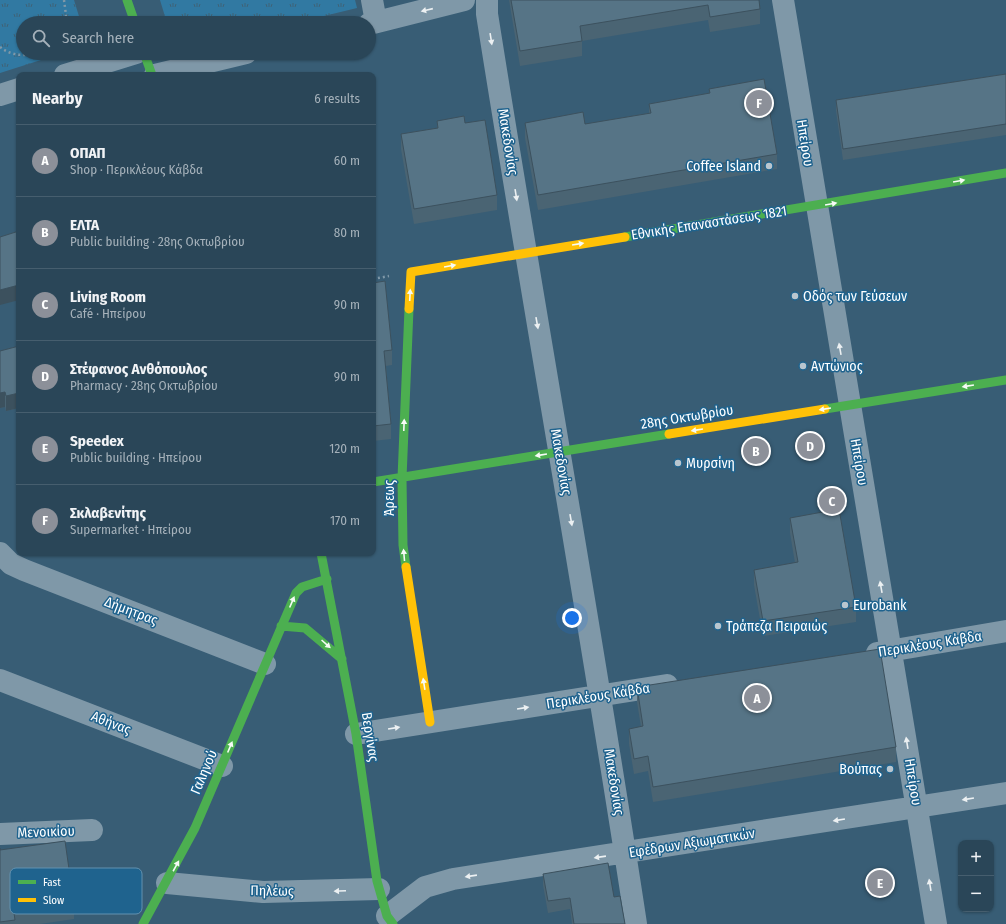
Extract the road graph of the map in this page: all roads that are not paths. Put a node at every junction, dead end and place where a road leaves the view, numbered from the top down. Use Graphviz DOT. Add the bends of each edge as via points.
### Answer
graph roads {
  1 [pos="127,0"];
  2 [pos="372,0"];
  3 [pos="464,0"];
  4 [pos="487,0"];
  5 [pos="783,0"];
  6 [pos="133,16"];
  7 [pos="373,16"];
  8 [pos="376,22"];
  9 [pos="113,60"];
  10 [pos="147,60"];
  11 [pos="216,60"];
  12 [pos="75,72"];
  13 [pos="152,72"];
  14 [pos="166,72"];
  15 [pos="16,90"];
  16 [pos="0,95"];
  17 [pos="1006,173"];
  18 [pos="816,206"];
  19 [pos="525,253"];
  20 [pos="411,272"];
  21 [pos="1006,380"];
  22 [pos="850,405"];
  23 [pos="559,452"];
  24 [pos="402,478"];
  25 [pos="376,482"];
  26 [pos="0,553"];
  27 [pos="322,556"];
  28 [pos="327,579"];
  29 [pos="281,626"];
  30 [pos="1006,631"];
  31 [pos="892,651"];
  32 [pos="860,656"];
  33 [pos="342,658"];
  34 [pos="265,664"];
  35 [pos="0,680"];
  36 [pos="687,682"];
  37 [pos="601,696"];
  38 [pos="430,722"];
  39 [pos="356,734"];
  40 [pos="222,766"];
  41 [pos="1006,793"];
  42 [pos="917,808"];
  43 [pos="92,830"];
  44 [pos="0,834"];
  45 [pos="625,853"];
  46 [pos="167,883"];
  47 [pos="379,889"];
  48 [pos="387,921"];
  49 [pos="143,924"];
  50 [pos="636,924"];
  51 [pos="936,924"];
  1 -- 6 [label="street"];
  2 -- 7 [label="street"];
  3 -- 8 [label="street, one-way"];
  4 -- 19 [label="street, Μακεδονίας, one-way" via="487,14"];
  5 -- 18 [label="street, Ηπείρου"];
  9 -- 12 [label="street"];
  10 -- 13 [label="street"];
  11 -- 14 [label="street"];
  15 -- 16 [label="street"];
  18 -- 17 [label="street, Εθνικής Επαναστάσεως 1821, one-way"];
  19 -- 18 [label="street, Εθνικής Επαναστάσεως 1821, one-way"];
  22 -- 18 [label="street, Ηπείρου, one-way"];
  20 -- 19 [label="street, Εθνικής Επαναστάσεως 1821, one-way"];
  19 -- 23 [label="street, Μακεδονίας, one-way"];
  24 -- 20 [label="street, Άρεως, one-way"];
  21 -- 22 [label="street, 28ης Οκτωβρίου, one-way"];
  22 -- 23 [label="street, 28ης Οκτωβρίου, one-way"];
  31 -- 22 [label="street, Ηπείρου, one-way"];
  23 -- 24 [label="street, 28ης Οκτωβρίου, one-way"];
  23 -- 37 [label="street, Μακεδονίας, one-way"];
  24 -- 25 [label="street, 28ης Οκτωβρίου"];
  38 -- 24 [label="street, Άρεως, one-way" via="405,562"];
  26 -- 34 [label="street, Δήμητρας" via="11,564 24,570"];
  27 -- 28 [label="street, Βεργίνας"];
  29 -- 28 [label="street, Γαληνού, one-way" via="296,592 302,587"];
  28 -- 33 [label="street, Βεργίνας"];
  29 -- 33 [label="street, one-way" via="305,628"];
  29 -- 34 [label="street, Γαληνού"];
  30 -- 31 [label="street, Περικλέους Κάβδα"];
  31 -- 32 [label="street, Περικλέους Κάβδα"];
  42 -- 31 [label="street, Ηπείρου, one-way"];
  33 -- 39 [label="street, Βεργίνας"];
  40 -- 34 [label="street, Γαληνού, one-way"];
  35 -- 40 [label="street, Αθήνας"];
  36 -- 37 [label="street, Περικλέους Κάβδα"];
  38 -- 37 [label="street, Περικλέους Κάβδα, one-way"];
  37 -- 45 [label="street, Μακεδονίας"];
  39 -- 38 [label="street, Περικλέους Κάβδα, one-way"];
  39 -- 47 [label="street, Βεργίνας"];
  46 -- 40 [label="street, Γαληνού, one-way"];
  41 -- 42 [label="street, Εφέδρων Αξιωματικών, one-way"];
  42 -- 45 [label="street, Εφέδρων Αξιωματικών, one-way"];
  51 -- 42 [label="street, Ηπείρου, one-way"];
  43 -- 44 [label="street, Μενοικίου"];
  45 -- 48 [label="street, Εφέδρων Αξιωματικών, one-way" via="439,882 425,887"];
  45 -- 50 [label="street, Μακεδονίας"];
  47 -- 46 [label="street, Πηλέως, one-way" via="263,892"];
  46 -- 49 [label="street, Γαληνού"];
  47 -- 48 [label="street, Βεργίνας"];
}
